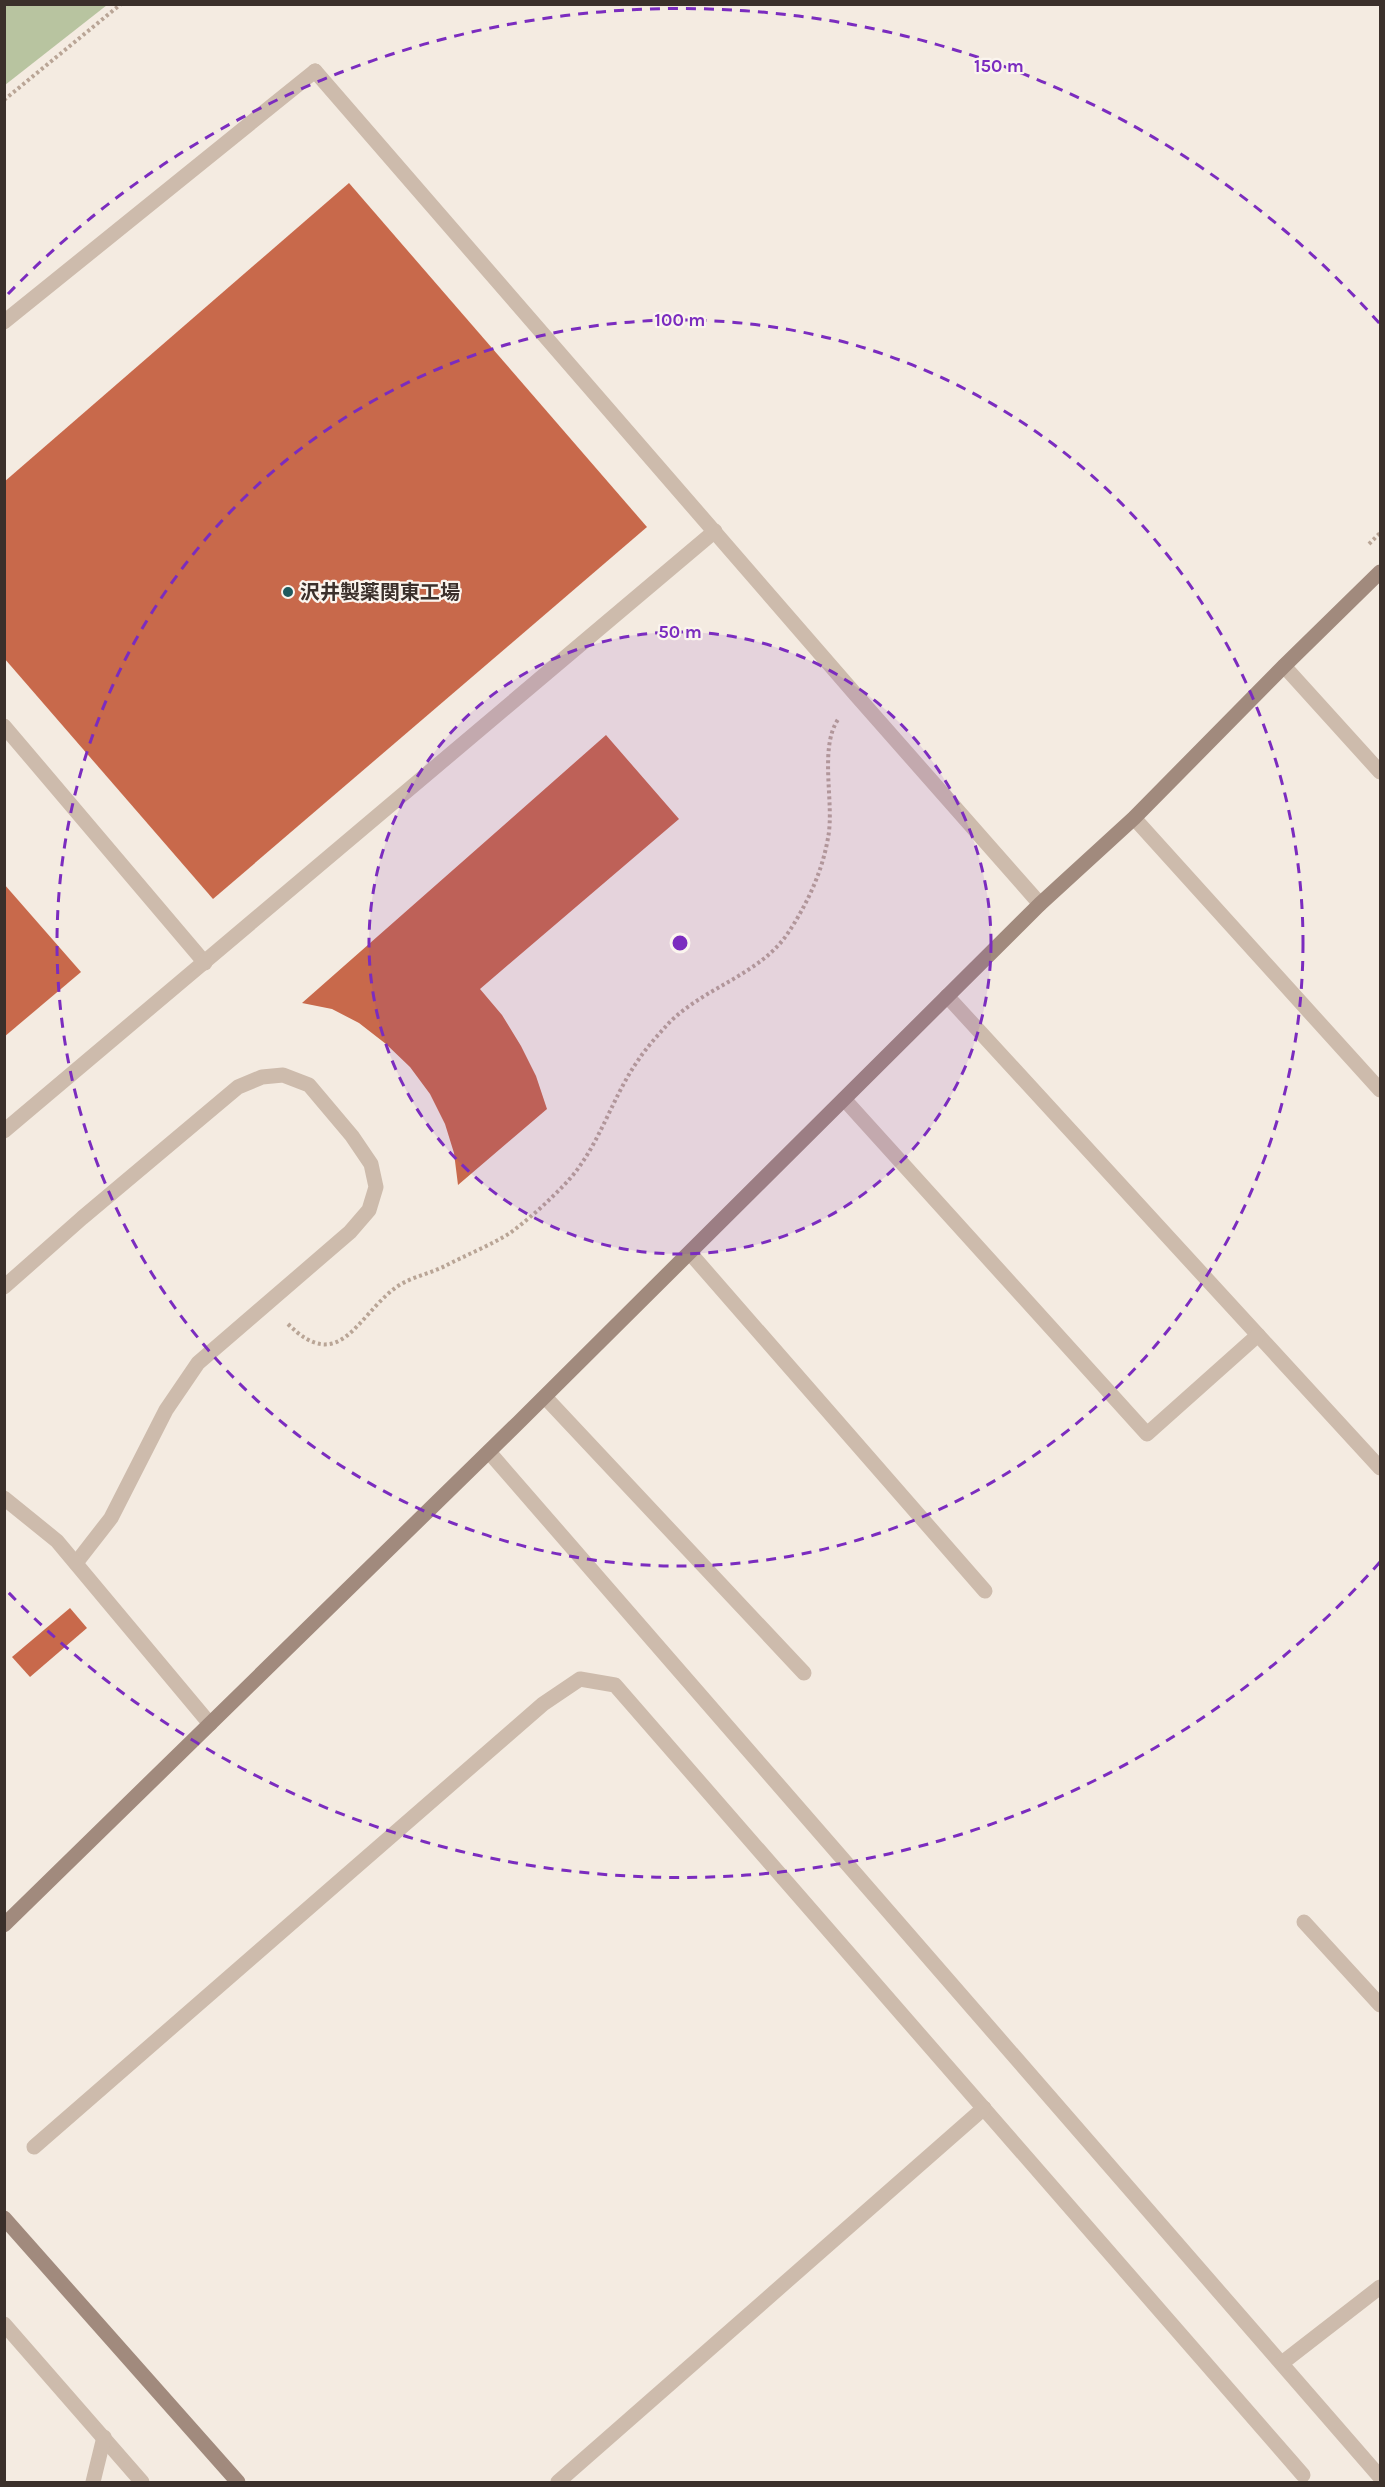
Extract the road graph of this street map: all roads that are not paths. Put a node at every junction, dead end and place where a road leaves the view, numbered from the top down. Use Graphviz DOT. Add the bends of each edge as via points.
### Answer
graph roads {
  1 [pos="4,322"];
  2 [pos="715,531"];
  3 [pos="1380,572"];
  4 [pos="1284,666"];
  5 [pos="4,726"];
  6 [pos="1380,772"];
  7 [pos="1134,818"];
  8 [pos="1040,904"];
  9 [pos="205,963"];
  10 [pos="947,996"];
  11 [pos="1380,1090"];
  12 [pos="844,1099"];
  13 [pos="4,1131"];
  14 [pos="690,1253"];
  15 [pos="4,1287"];
  16 [pos="1258,1335"];
  17 [pos="545,1396"];
  18 [pos="489,1452"];
  19 [pos="1380,1468"];
  20 [pos="4,1498"];
  21 [pos="76,1563"];
  22 [pos="985,1591"];
  23 [pos="804,1673"];
  24 [pos="210,1724"];
  25 [pos="1304,1922"];
  26 [pos="4,1925"];
  27 [pos="1380,2005"];
  28 [pos="984,2108"];
  29 [pos="34,2147"];
  30 [pos="4,2218"];
  31 [pos="1380,2287"];
  32 [pos="4,2324"];
  33 [pos="1282,2363"];
  34 [pos="104,2438"];
  35 [pos="1304,2475"];
  36 [pos="1380,2477"];
  37 [pos="93,2482"];
  38 [pos="142,2482"];
  39 [pos="238,2482"];
  40 [pos="558,2482"];
  1 -- 2 [label="street" via="315,71"];
  2 -- 8 [label="street"];
  2 -- 9 [label="street"];
  3 -- 4 [label="street"];
  4 -- 6 [label="street"];
  4 -- 7 [label="street"];
  5 -- 9 [label="street"];
  7 -- 8 [label="street"];
  7 -- 11 [label="street"];
  8 -- 10 [label="street"];
  9 -- 13 [label="street"];
  10 -- 12 [label="street"];
  10 -- 16 [label="street"];
  12 -- 14 [label="street"];
  12 -- 16 [label="street" via="1147,1434"];
  14 -- 17 [label="street"];
  14 -- 22 [label="street"];
  15 -- 21 [label="street" via="238,1087 262,1077 284,1075 309,1086 371,1164 376,1187 369,1210 350,1232 198,1363 166,1410 111,1518"];
  16 -- 19 [label="street"];
  17 -- 18 [label="street"];
  17 -- 23 [label="street"];
  18 -- 24 [label="street"];
  18 -- 33 [label="street"];
  20 -- 21 [label="street" via="57,1541"];
  21 -- 24 [label="street"];
  24 -- 26 [label="street"];
  25 -- 27 [label="street"];
  28 -- 29 [label="street" via="615,1685 580,1679 543,1704"];
  28 -- 35 [label="street"];
  28 -- 40 [label="street"];
  30 -- 39 [label="street"];
  31 -- 33 [label="street"];
  32 -- 34 [label="street"];
  33 -- 36 [label="street"];
  34 -- 37 [label="street"];
  34 -- 38 [label="street"];
}
